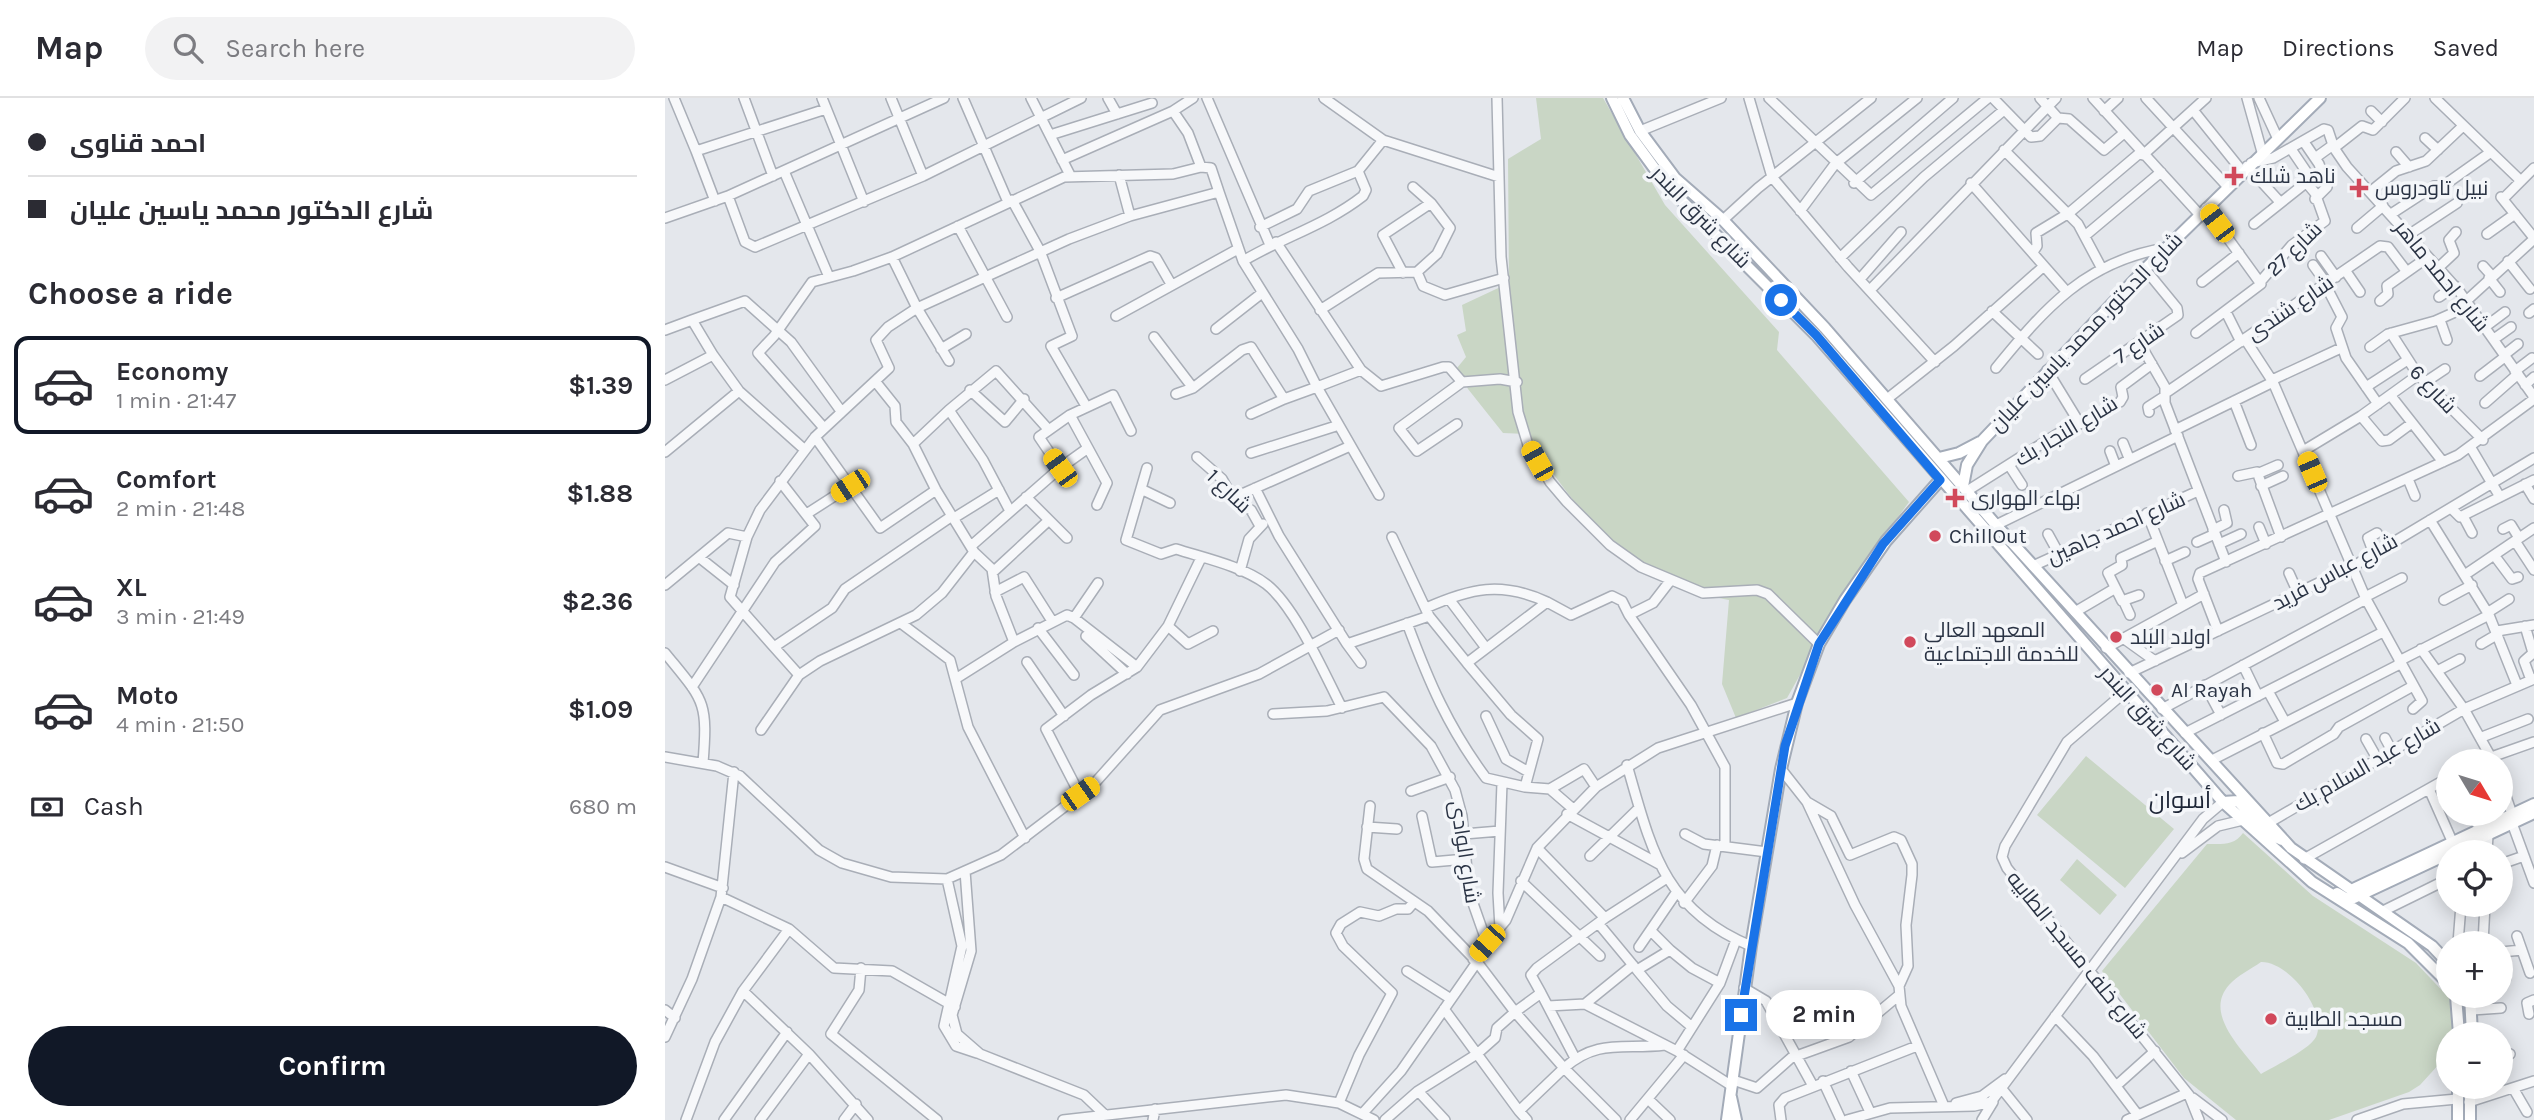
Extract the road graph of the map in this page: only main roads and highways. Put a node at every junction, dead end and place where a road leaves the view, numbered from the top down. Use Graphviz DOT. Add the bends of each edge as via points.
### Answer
graph roads {
  1 [pos="1612,98"];
  2 [pos="1623,98"];
  3 [pos="2310,98"];
  4 [pos="2320,98"];
  5 [pos="2278,135"];
  6 [pos="1709,207"];
  7 [pos="1700,218"];
  8 [pos="1723,220"];
  9 [pos="1712,230"];
  10 [pos="1982,441"];
  11 [pos="1939,458"];
  12 [pos="1940,480"];
  13 [pos="1965,489"];
  14 [pos="2211,760"];
  15 [pos="2204,782"];
  16 [pos="2223,802"];
  17 [pos="2534,804"];
  18 [pos="2534,813"];
  19 [pos="2513,817"];
  20 [pos="2513,818"];
  21 [pos="2494,826"];
  22 [pos="2467,840"];
  23 [pos="2285,841"];
  24 [pos="2436,856"];
  25 [pos="2301,873"];
  26 [pos="2355,893"];
  27 [pos="2436,950"];
  28 [pos="2436,971"];
  29 [pos="1732,1088"];
  30 [pos="2458,1099"];
  31 [pos="2469,1099"];
  32 [pos="1727,1120"];
  33 [pos="1737,1120"];
  34 [pos="2458,1120"];
  35 [pos="2470,1120"];
  1 -- 7 [label="main road, شارع شرق البندر" via="1641,153"];
  2 -- 6 [label="main road, شارع شرق البندر" via="1640,131 1675,178"];
  3 -- 5 [label="main road, شارع الدكتور محمد ياسين عليان"];
  4 -- 5 [label="main road, شارع الدكتور محمد ياسين عليان"];
  5 -- 10 [label="main road, شارع الدكتور محمد ياسين عليان"];
  6 -- 7 [label="main road"];
  6 -- 8 [label="main road, شارع شرق البندر"];
  7 -- 9 [label="main road, شارع شرق البندر"];
  8 -- 9 [label="main road"];
  8 -- 11 [label="main road, شارع شرق البندر"];
  9 -- 12 [label="main road, شارع شرق البندر" via="1816,335"];
  10 -- 11 [label="main road, شارع الدكتور محمد ياسين عليان"];
  10 -- 13 [label="main road, شارع الدكتور محمد ياسين عليان" via="1967,466"];
  11 -- 13 [label="main road, شارع شرق البندر"];
  12 -- 15 [label="main road, شارع شرق البندر"];
  12 -- 29 [label="main road" via="1883,544 1819,644 1797,703 1751,946"];
  13 -- 14 [label="main road, شارع شرق البندر"];
  14 -- 15 [label="main road" via="2214,776"];
  14 -- 23 [label="main road, شارع شرق البندر"];
  15 -- 16 [label="main road, شارع شرق البندر"];
  16 -- 23 [label="main road" via="2238,802 2269,834"];
  16 -- 25 [label="main road, شارع شرق البندر"];
  17 -- 19 [label="main road"];
  18 -- 20 [label="main road"];
  21 -- 22 [label="main road"];
  23 -- 26 [label="main road, شارع شرق البندر"];
  24 -- 26 [label="main road"];
  25 -- 26 [label="main road" via="2316,877 2344,897"];
  25 -- 28 [label="main road, شارع شرق البندر" via="2407,943"];
  26 -- 27 [label="main road, شارع شرق البندر"];
  29 -- 32 [label="main road"];
  29 -- 33 [label="main road"];
  30 -- 34 [label="main road"];
  31 -- 35 [label="main road"];
}
